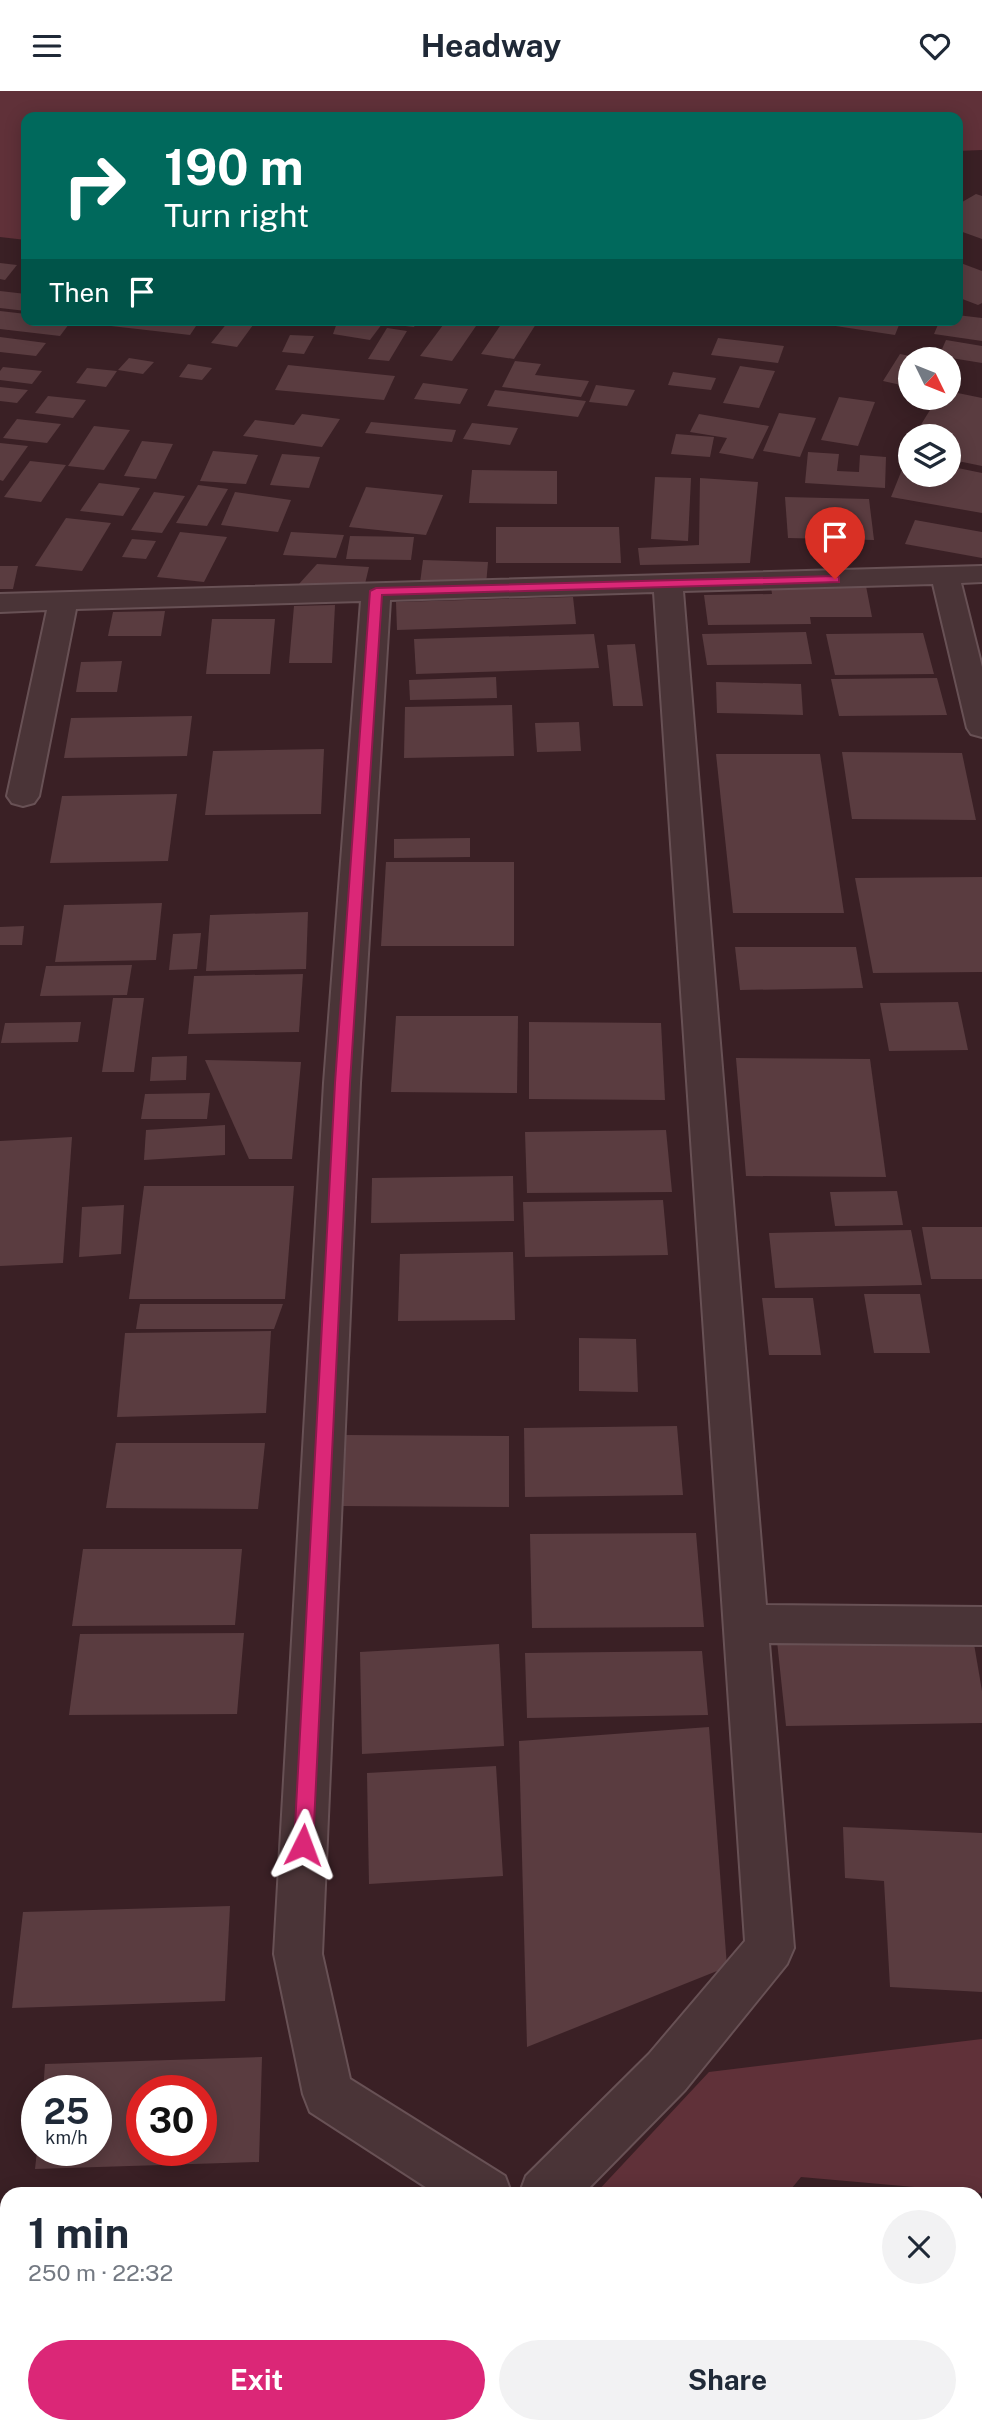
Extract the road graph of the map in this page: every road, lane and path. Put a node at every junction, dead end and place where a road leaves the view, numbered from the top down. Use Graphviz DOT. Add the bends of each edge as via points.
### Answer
graph roads {
  1 [pos="982,574"];
  2 [pos="945,575"];
  3 [pos="668,585"];
  4 [pos="376,591"];
  5 [pos="0,603"];
  6 [pos="63,603"];
  7 [pos="982,728"];
  8 [pos="23,796"];
  9 [pos="747,1624"];
  10 [pos="982,1626"];
  11 [pos="473,2187"];
  12 [pos="553,2187"];
  1 -- 2 [label="street"];
  2 -- 3 [label="street"];
  2 -- 7 [label="street"];
  3 -- 4 [label="street"];
  3 -- 9 [label="street"];
  4 -- 6 [label="street"];
  4 -- 11 [label="street" via="342,1083 298,1954 328,2094"];
  5 -- 6 [label="street"];
  6 -- 8 [label="street"];
  9 -- 10 [label="street"];
  9 -- 12 [label="street" via="770,1948 667,2072"];
}
